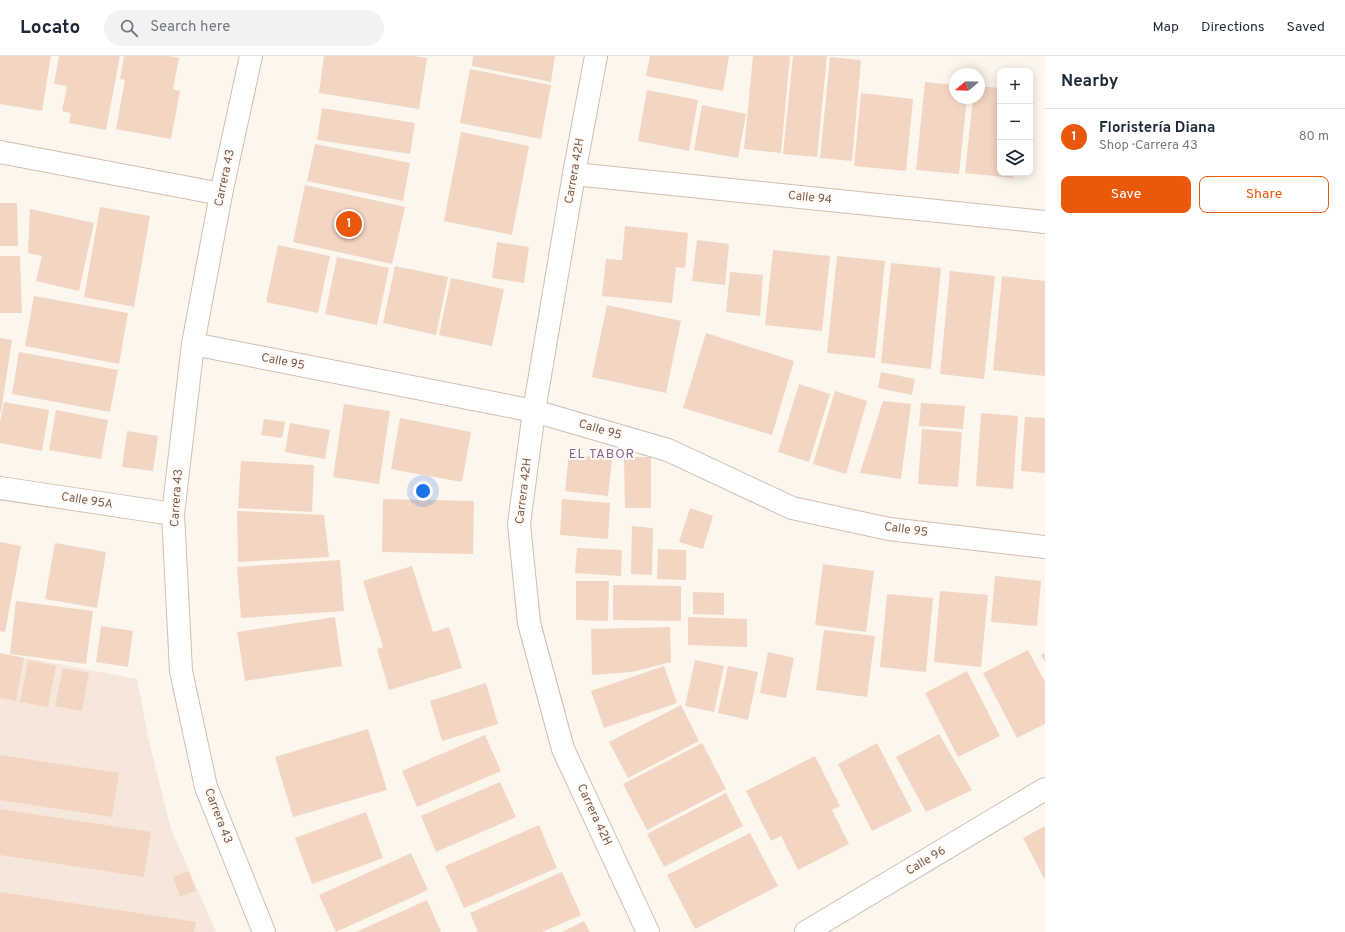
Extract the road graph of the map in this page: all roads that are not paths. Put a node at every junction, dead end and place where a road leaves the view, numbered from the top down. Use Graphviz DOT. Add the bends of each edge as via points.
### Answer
graph roads {
  1 [pos="251,56"];
  2 [pos="596,56"];
  3 [pos="0,152"];
  4 [pos="574,174"];
  5 [pos="221,194"];
  6 [pos="1045,222"];
  7 [pos="193,344"];
  8 [pos="534,411"];
  9 [pos="0,488"];
  10 [pos="173,514"];
  11 [pos="1045,546"];
  12 [pos="1045,789"];
  13 [pos="264,932"];
  14 [pos="648,932"];
  15 [pos="806,932"];
  1 -- 5 [label="street, Carrera 43"];
  2 -- 4 [label="street, Carrera 42H"];
  3 -- 5 [label="street"];
  4 -- 6 [label="street, Calle 94"];
  4 -- 8 [label="street, Carrera 42H"];
  5 -- 7 [label="street, Carrera 43"];
  7 -- 8 [label="street, Calle 95"];
  7 -- 10 [label="street, Carrera 43"];
  8 -- 11 [label="street, Calle 95" via="668,450 792,508 889,529"];
  8 -- 14 [label="street, Carrera 42H" via="519,524 528,623 563,749"];
  9 -- 10 [label="street, Calle 95A"];
  10 -- 13 [label="street, Carrera 43" via="181,671 206,787"];
  12 -- 15 [label="street, Calle 96"];
}
